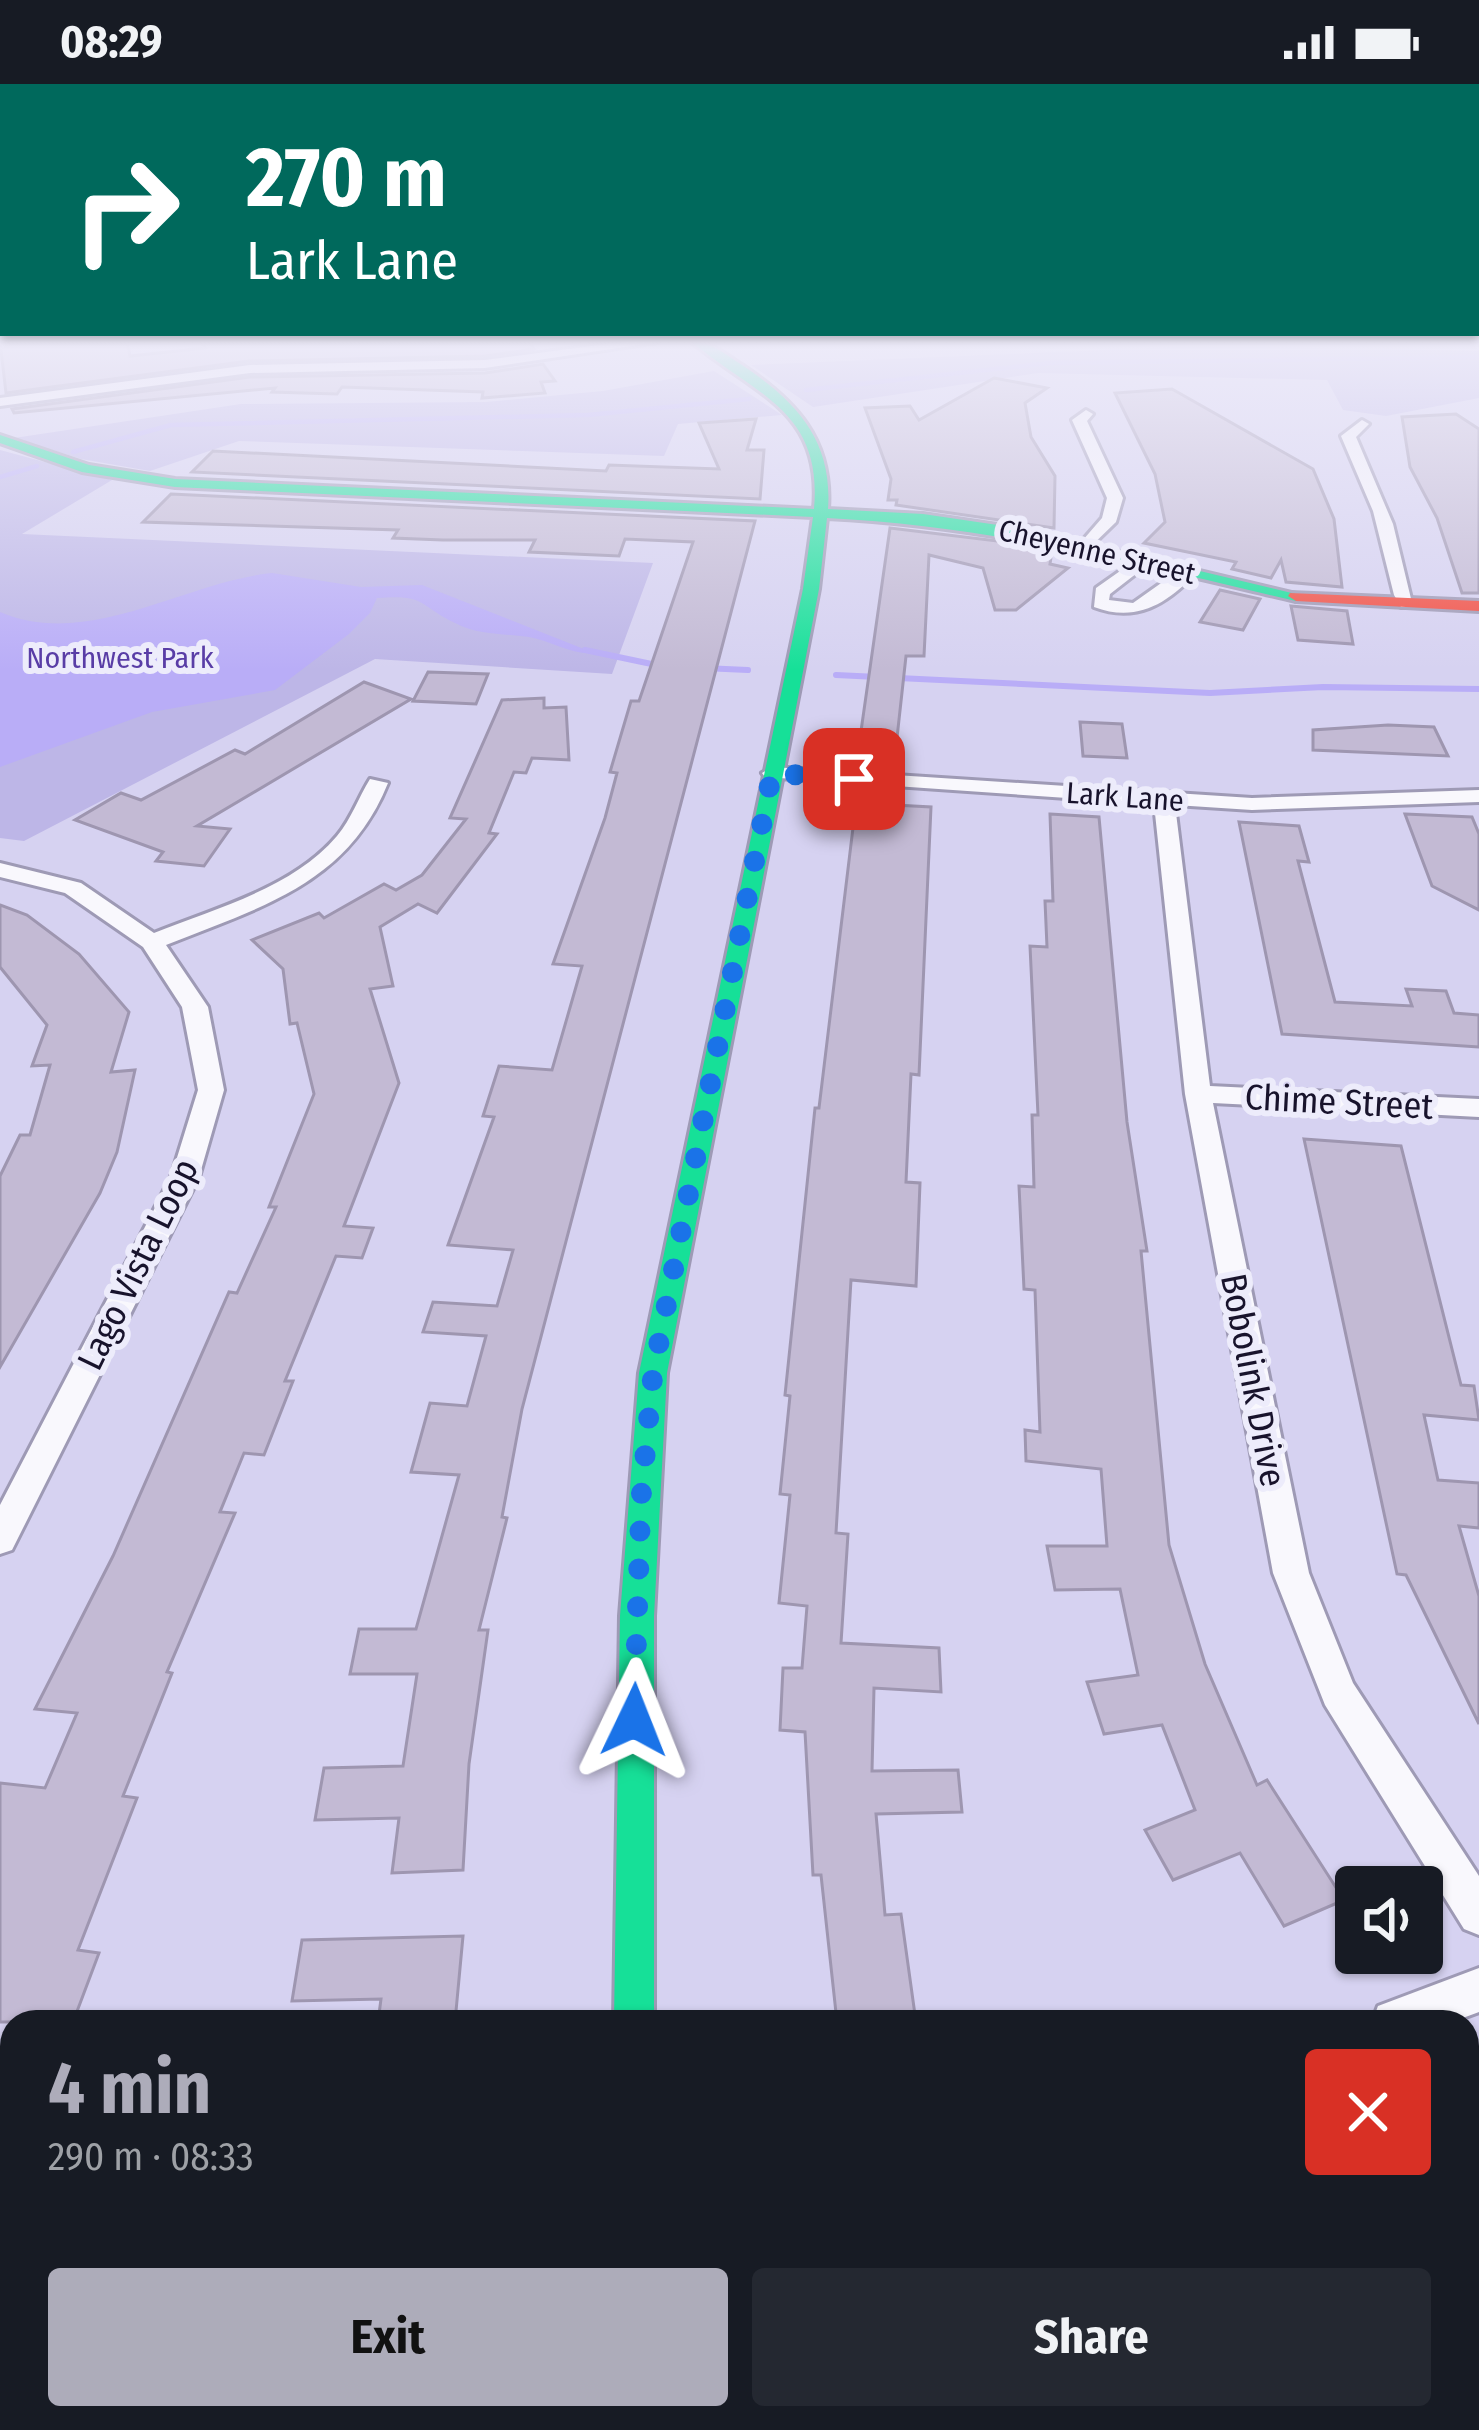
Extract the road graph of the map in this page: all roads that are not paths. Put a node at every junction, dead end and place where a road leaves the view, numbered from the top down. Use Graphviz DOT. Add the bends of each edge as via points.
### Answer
graph roads {
  1 [pos="36,451"];
  2 [pos="823,451"];
  3 [pos="1093,451"];
  4 [pos="1354,451"];
  5 [pos="824,513"];
  6 [pos="1084,548"];
  7 [pos="1141,562"];
  8 [pos="1187,573"];
  9 [pos="1407,603"];
  10 [pos="1479,606"];
  11 [pos="772,773"];
  12 [pos="376,783"];
  13 [pos="1479,796"];
  14 [pos="1164,800"];
  15 [pos="0,870"];
  16 [pos="152,942"];
  17 [pos="1198,1094"];
  18 [pos="1479,1108"];
  19 [pos="0,1539"];
  20 [pos="1479,1914"];
  21 [pos="1479,1990"];
  22 [pos="634,2010"];
  23 [pos="1426,2010"];
  1 -- 5 [label="street, Cheyenne Street" via="175,483"];
  2 -- 5 [label="street"];
  3 -- 6 [label="street" via="1115,498 1110,519"];
  4 -- 9 [label="street"];
  5 -- 6 [label="street, Cheyenne Street" via="976,525"];
  5 -- 11 [label="street"];
  6 -- 7 [label="street, Cheyenne Street"];
  7 -- 8 [label="street, Cheyenne Street"];
  7 -- 8 [label="street" via="1102,592 1100,603 1141,610"];
  8 -- 9 [label="street, Cheyenne Street" via="1301,597"];
  9 -- 10 [label="street, Cheyenne Street"];
  11 -- 14 [label="street, Lark Lane"];
  11 -- 22 [label="street" via="653,1373 634,1720"];
  12 -- 16 [label="street" via="369,812 338,854 308,875"];
  13 -- 14 [label="street, Lark Lane"];
  14 -- 17 [label="street, Bobolink Drive"];
  15 -- 16 [label="street, Lago Vista Loop" via="74,888"];
  16 -- 19 [label="street, Lago Vista Loop" via="194,1007 211,1090 185,1177"];
  17 -- 18 [label="street, Chime Street"];
  17 -- 20 [label="street, Bobolink Drive" via="1291,1573 1338,1693"];
  21 -- 23 [label="street"];
}
